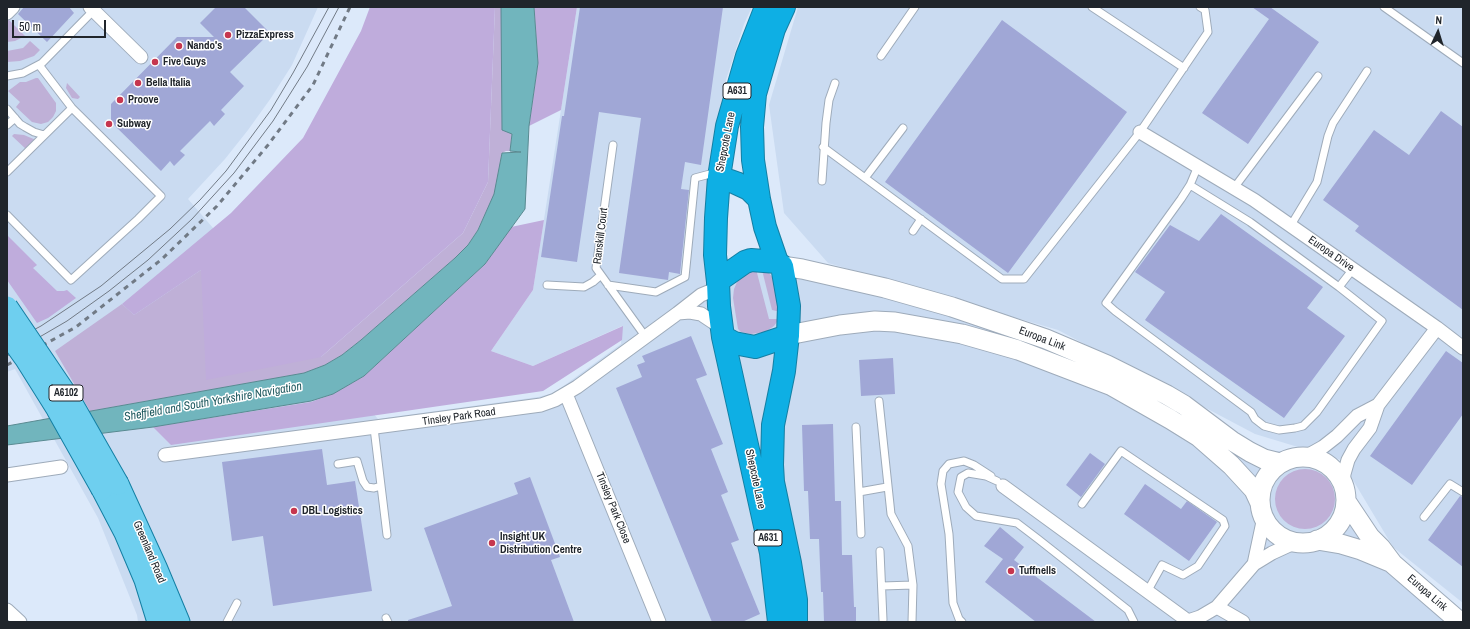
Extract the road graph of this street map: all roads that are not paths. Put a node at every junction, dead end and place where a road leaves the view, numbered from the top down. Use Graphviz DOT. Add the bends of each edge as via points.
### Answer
graph roads {
  1 [pos="13,7"];
  2 [pos="766,7"];
  3 [pos="784,7"];
  4 [pos="915,7"];
  5 [pos="1092,7"];
  6 [pos="1200,7"];
  7 [pos="1384,7"];
  8 [pos="94,8"];
  9 [pos="7,13"];
  10 [pos="881,56"];
  11 [pos="141,57"];
  12 [pos="756,59"];
  13 [pos="1463,63"];
  14 [pos="39,65"];
  15 [pos="1184,68"];
  16 [pos="1367,71"];
  17 [pos="7,76"];
  18 [pos="1318,76"];
  19 [pos="835,83"];
  20 [pos="72,108"];
  21 [pos="7,110"];
  22 [pos="15,118"];
  23 [pos="7,125"];
  24 [pos="903,128"];
  25 [pos="1140,132"];
  26 [pos="44,135"];
  27 [pos="613,145"];
  28 [pos="823,148"];
  29 [pos="1198,166"];
  30 [pos="7,172"];
  31 [pos="719,177"];
  32 [pos="865,178"];
  33 [pos="822,181"];
  34 [pos="1190,185"];
  35 [pos="1234,188"];
  36 [pos="759,199"];
  37 [pos="7,215"];
  38 [pos="921,219"];
  39 [pos="1291,225"];
  40 [pos="913,231"];
  41 [pos="780,264"];
  42 [pos="1353,269"];
  43 [pos="601,275"];
  44 [pos="608,284"];
  45 [pos="547,285"];
  46 [pos="718,285"];
  47 [pos="1339,287"];
  48 [pos="7,307"];
  49 [pos="678,313"];
  50 [pos="1437,328"];
  51 [pos="722,332"];
  52 [pos="7,333"];
  53 [pos="645,336"];
  54 [pos="788,336"];
  55 [pos="1463,348"];
  56 [pos="566,394"];
  57 [pos="879,401"];
  58 [pos="1378,405"];
  59 [pos="856,427"];
  60 [pos="374,428"];
  61 [pos="165,455"];
  62 [pos="1305,457"];
  63 [pos="1280,463"];
  64 [pos="338,464"];
  65 [pos="61,467"];
  66 [pos="7,475"];
  67 [pos="1000,483"];
  68 [pos="110,486"];
  69 [pos="381,486"];
  70 [pos="887,487"];
  71 [pos="859,492"];
  72 [pos="1463,492"];
  73 [pos="1344,493"];
  74 [pos="1082,504"];
  75 [pos="1262,510"];
  76 [pos="1424,517"];
  77 [pos="774,529"];
  78 [pos="861,534"];
  79 [pos="387,535"];
  80 [pos="1317,540"];
  81 [pos="1296,542"];
  82 [pos="880,551"];
  83 [pos="1254,564"];
  84 [pos="1393,564"];
  85 [pos="913,585"];
  86 [pos="882,586"];
  87 [pos="1147,592"];
  88 [pos="236,603"];
  89 [pos="1217,607"];
  90 [pos="7,610"];
  91 [pos="883,620"];
  92 [pos="20,622"];
  93 [pos="158,622"];
  94 [pos="178,622"];
  95 [pos="227,622"];
  96 [pos="659,622"];
  97 [pos="779,622"];
  98 [pos="796,622"];
  99 [pos="912,622"];
  100 [pos="962,622"];
  101 [pos="1134,622"];
  102 [pos="1186,622"];
  103 [pos="1243,622"];
  104 [pos="1460,622"];
  1 -- 9 [label="street"];
  2 -- 12 [label="highway, Shepcote Lane / A631"];
  3 -- 12 [label="highway, Shepcote Lane / A631"];
  4 -- 10 [label="lane"];
  5 -- 15 [label="lane"];
  6 -- 15 [label="lane" via="1205,10 1208,32"];
  7 -- 13 [label="lane"];
  8 -- 11 [label="street"];
  8 -- 14 [label="lane"];
  12 -- 31 [label="highway, Shepcote Lane / A631" via="727,126"];
  12 -- 36 [label="highway, Shepcote Lane / A631" via="752,127 753,160"];
  14 -- 17 [label="lane" via="23,73"];
  14 -- 20 [label="lane"];
  15 -- 25 [label="lane"];
  16 -- 39 [label="lane" via="1333,123 1317,182"];
  18 -- 35 [label="lane"];
  19 -- 28 [label="lane" via="829,100"];
  20 -- 26 [label="lane"];
  20 -- 37 [label="lane" via="160,196 71,280"];
  21 -- 22 [label="lane"];
  22 -- 23 [label="lane"];
  22 -- 26 [label="lane" via="25,127"];
  24 -- 32 [label="lane"];
  25 -- 29 [label="street, Europa Drive"];
  25 -- 38 [label="lane" via="1024,279 1002,279"];
  26 -- 30 [label="lane"];
  27 -- 43 [label="lane, Ranskill Court" via="596,268"];
  28 -- 32 [label="lane"];
  28 -- 33 [label="lane"];
  29 -- 34 [label="lane"];
  29 -- 35 [label="street, Europa Drive"];
  31 -- 36 [label="highway" via="749,190"];
  31 -- 44 [label="lane" via="710,174 695,178 685,277 656,292"];
  31 -- 46 [label="highway, Shepcote Lane / A631" via="715,255"];
  32 -- 38 [label="lane"];
  34 -- 47 [label="lane" via="1250,222"];
  34 -- 47 [label="lane" via="1106,303 1251,412 1264,426 1279,430 1303,426 1309,421 1382,321"];
  35 -- 39 [label="street, Europa Drive"];
  36 -- 41 [label="highway, Shepcote Lane / A631" via="765,227"];
  38 -- 40 [label="lane"];
  39 -- 42 [label="street, Europa Drive"];
  41 -- 46 [label="highway" via="751,260 722,278"];
  41 -- 54 [label="highway, Shepcote Lane" via="789,306"];
  41 -- 63 [label="street, Europa Link" via="892,290 1046,339 1167,395 1250,452"];
  42 -- 47 [label="lane"];
  42 -- 50 [label="street, Europa Drive"];
  43 -- 44 [label="lane, Ranskill Court"];
  43 -- 45 [label="lane" via="584,287"];
  44 -- 53 [label="lane, Ranskill Court"];
  46 -- 49 [label="street, Tinsley Park Road"];
  46 -- 51 [label="highway, Shepcote Lane"];
  48 -- 68 [label="main road, A6102, bridge" via="70,400"];
  49 -- 51 [label="street" via="701,314"];
  49 -- 53 [label="street, Tinsley Park Road"];
  50 -- 55 [label="street, Europa Drive"];
  50 -- 58 [label="street"];
  51 -- 54 [label="highway" via="734,344 755,347"];
  51 -- 77 [label="highway, Shepcote Lane / A631"];
  52 -- 68 [label="main road, A6102, bridge"];
  53 -- 56 [label="street, Tinsley Park Road"];
  54 -- 75 [label="street, Europa Link" via="845,324 895,322 962,334 1018,350 1112,386 1199,438 1250,484"];
  54 -- 77 [label="highway, Shepcote Lane / A631" via="773,425"];
  56 -- 60 [label="street, Tinsley Park Road" via="535,406"];
  56 -- 96 [label="street, Tinsley Park Close"];
  57 -- 70 [label="lane"];
  58 -- 62 [label="street" via="1357,416 1337,436"];
  58 -- 73 [label="street" via="1370,428 1348,460 1344,474"];
  59 -- 71 [label="lane"];
  60 -- 61 [label="street, Tinsley Park Road"];
  60 -- 69 [label="lane"];
  62 -- 63 [label="street" via="1292,458"];
  62 -- 73 [label="street" via="1328,465 1339,477"];
  63 -- 75 [label="street" via="1265,480 1260,495"];
  64 -- 69 [label="lane" via="358,461 367,487"];
  65 -- 66 [label="street"];
  67 -- 87 [label="street"];
  67 -- 100 [label="lane" via="974,464 964,461 949,464 943,471 941,484 949,534 953,603"];
  67 -- 101 [label="lane" via="986,476 968,473 961,477 958,492 966,507 976,516 1017,523 1128,610"];
  68 -- 93 [label="main road, Greenland Road / A6102"];
  68 -- 94 [label="main road, Greenland Road / A6102" via="156,567"];
  69 -- 79 [label="lane"];
  70 -- 71 [label="lane"];
  70 -- 85 [label="lane" via="891,514 908,546"];
  71 -- 78 [label="lane"];
  72 -- 76 [label="lane" via="1450,484"];
  73 -- 80 [label="street" via="1342,518 1338,525 1325,537"];
  73 -- 84 [label="street, Europa Link" via="1370,537"];
  74 -- 87 [label="lane" via="1122,451 1223,520 1225,526 1198,566 1183,574 1162,565"];
  75 -- 81 [label="street" via="1277,534"];
  75 -- 83 [label="street"];
  77 -- 97 [label="highway, Shepcote Lane / A631" via="771,553"];
  77 -- 98 [label="highway, Shepcote Lane / A631" via="790,563 796,600"];
  80 -- 81 [label="street"];
  80 -- 84 [label="street, Europa Link" via="1361,550"];
  81 -- 83 [label="street"];
  82 -- 86 [label="lane"];
  83 -- 89 [label="street"];
  84 -- 104 [label="street, Europa Link"];
  85 -- 86 [label="lane"];
  85 -- 99 [label="lane"];
  86 -- 91 [label="lane"];
  87 -- 102 [label="street"];
  88 -- 95 [label="lane"];
  89 -- 102 [label="street"];
  89 -- 103 [label="street"];
  90 -- 92 [label="street"];
}
